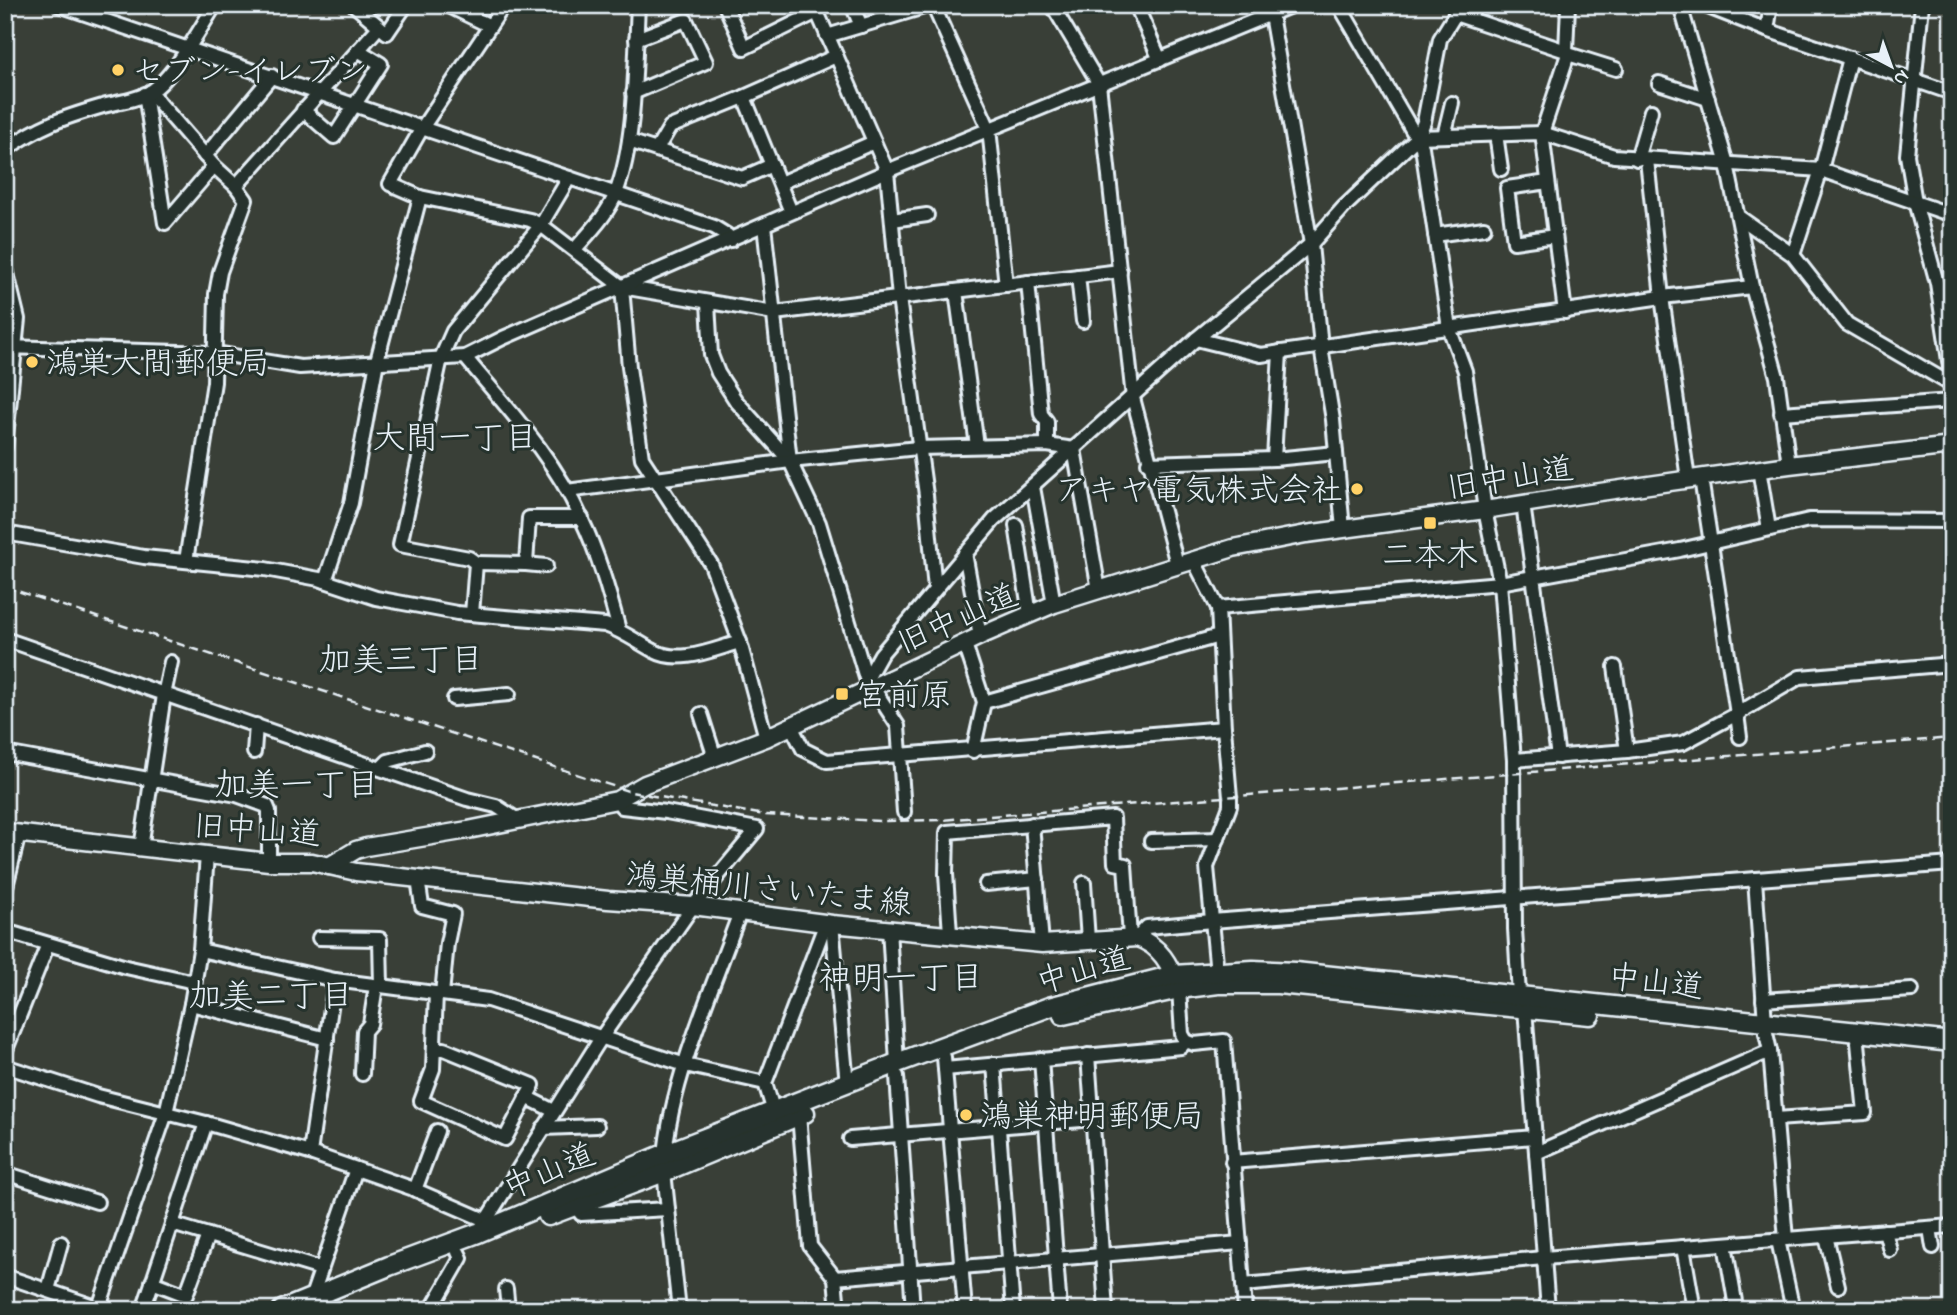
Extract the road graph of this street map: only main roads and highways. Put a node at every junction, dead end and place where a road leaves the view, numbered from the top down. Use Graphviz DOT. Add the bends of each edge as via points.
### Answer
graph roads {
  1 [pos="1952,446"];
  2 [pos="12,833"];
  3 [pos="329,866"];
  4 [pos="1176,982"];
  5 [pos="1522,1002"];
  6 [pos="1765,1028"];
  7 [pos="1952,1042"];
  8 [pos="1952,1053"];
  9 [pos="897,1069"];
  10 [pos="313,1304"];
  11 [pos="282,1310"];
  1 -- 3 [label="main road, 旧中山道" via="1759,469 1265,541 1054,604 869,682 791,726 645,784 617,800 356,850"];
  2 -- 3 [label="main road, 旧中山道"];
  3 -- 4 [label="main road, 鴻巣桶川さいたま線" via="1042,944 1134,937 1162,954"];
  4 -- 5 [label="highway, 中山道" via="1278,984"];
  4 -- 5 [label="highway, 中山道" via="1217,973 1296,972"];
  4 -- 9 [label="highway, 中山道" via="1049,1007"];
  4 -- 9 [label="highway, 中山道" via="1011,1031 944,1063"];
  5 -- 6 [label="highway, 中山道"];
  6 -- 7 [label="highway, 中山道"];
  6 -- 8 [label="highway, 中山道"];
  9 -- 10 [label="highway, 中山道" via="664,1172"];
  9 -- 10 [label="highway, 中山道" via="847,1084 482,1226"];
  10 -- 11 [label="highway, 中山道"];
}
